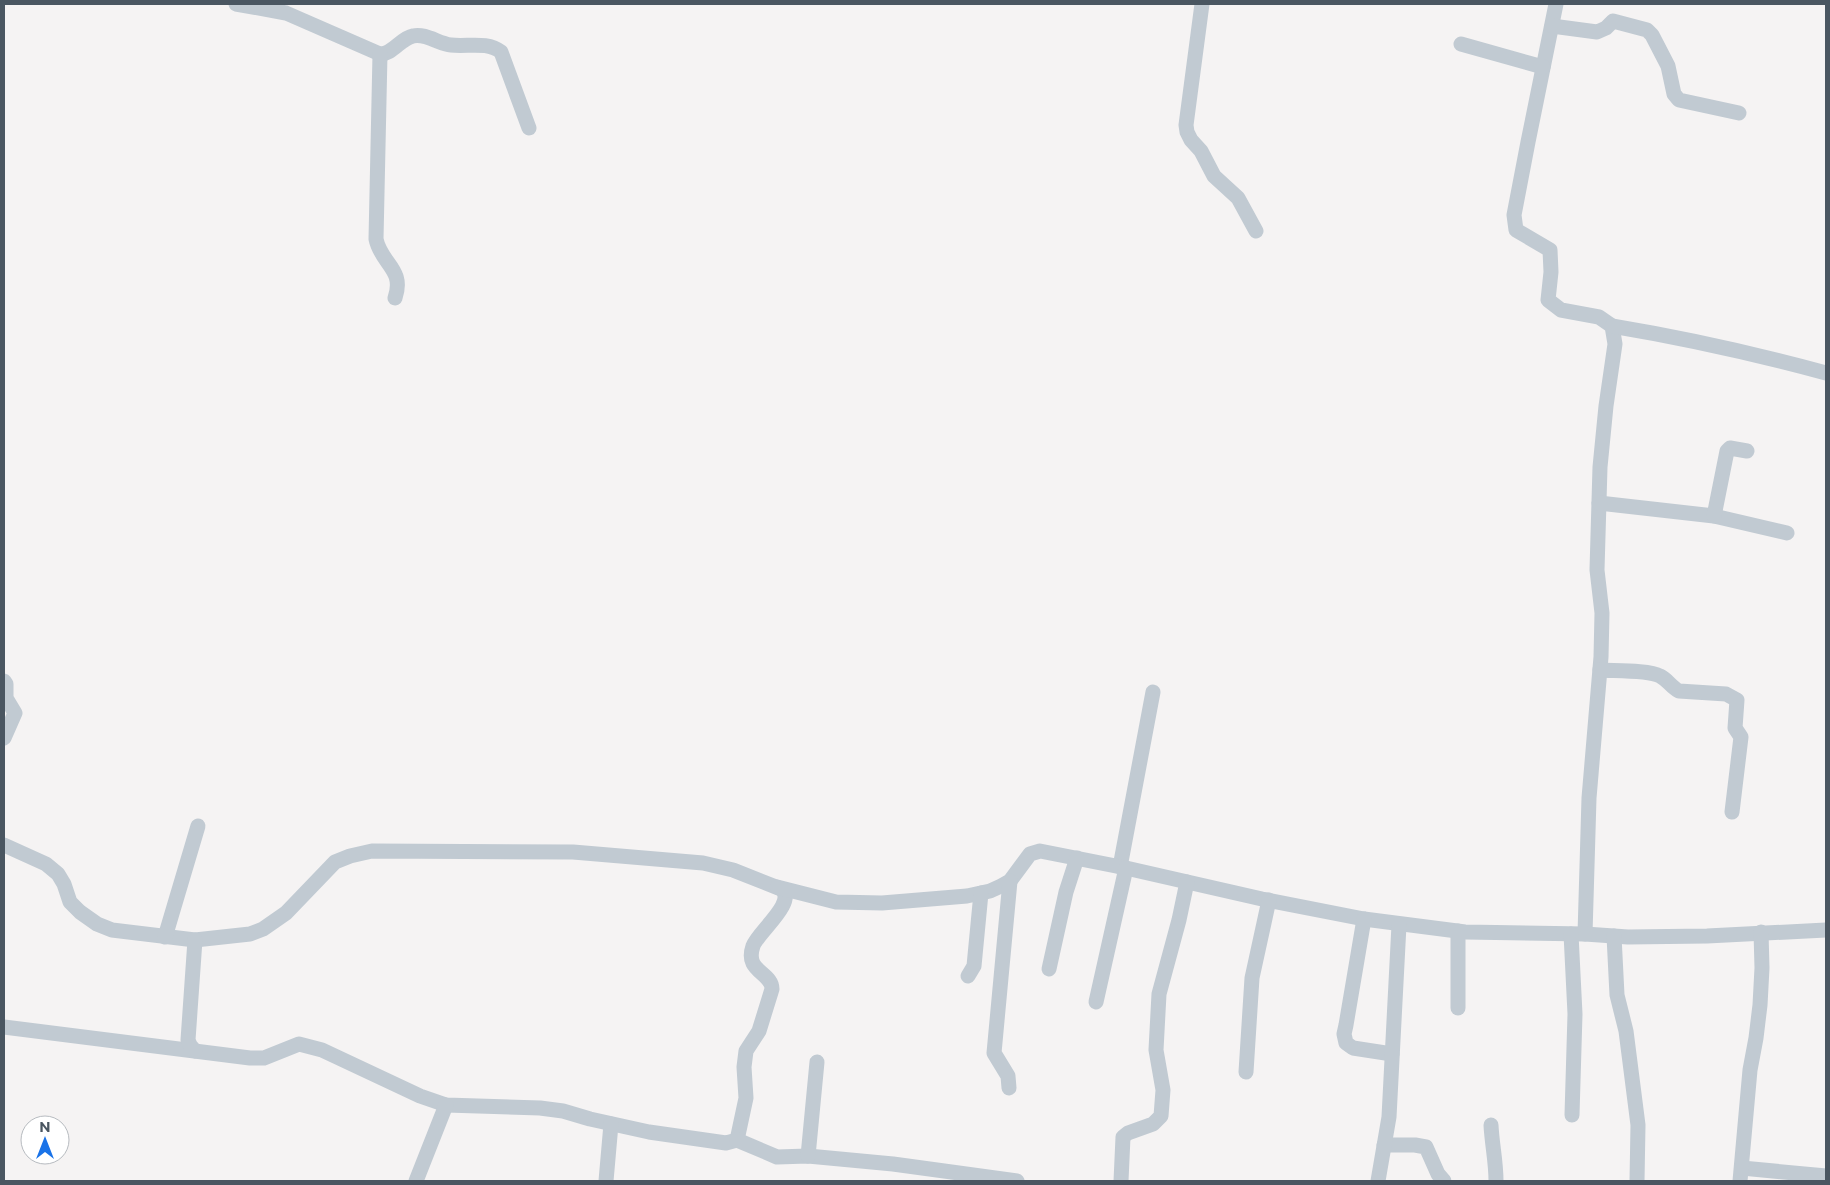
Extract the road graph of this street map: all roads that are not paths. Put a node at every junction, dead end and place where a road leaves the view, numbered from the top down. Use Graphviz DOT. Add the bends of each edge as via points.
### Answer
graph roads {
  1 [pos="236,4"];
  2 [pos="1202,4"];
  3 [pos="1556,4"];
  4 [pos="1552,26"];
  5 [pos="1460,44"];
  6 [pos="380,54"];
  7 [pos="1543,67"];
  8 [pos="1739,113"];
  9 [pos="529,128"];
  10 [pos="1256,231"];
  11 [pos="395,298"];
  12 [pos="1612,326"];
  13 [pos="1826,373"];
  14 [pos="1747,451"];
  15 [pos="1599,503"];
  16 [pos="1714,516"];
  17 [pos="1787,533"];
  18 [pos="1600,670"];
  19 [pos="4,681"];
  20 [pos="1153,692"];
  21 [pos="4,738"];
  22 [pos="1732,812"];
  23 [pos="198,826"];
  24 [pos="4,845"];
  25 [pos="1078,858"];
  26 [pos="1123,867"];
  27 [pos="1010,880"];
  28 [pos="1187,882"];
  29 [pos="776,887"];
  30 [pos="981,893"];
  31 [pos="1269,900"];
  32 [pos="1364,919"];
  33 [pos="1399,925"];
  34 [pos="1826,930"];
  35 [pos="1458,931"];
  36 [pos="1761,932"];
  37 [pos="1578,934"];
  38 [pos="1614,936"];
  39 [pos="165,937"];
  40 [pos="195,940"];
  41 [pos="1050,969"];
  42 [pos="968,976"];
  43 [pos="1096,1002"];
  44 [pos="1458,1008"];
  45 [pos="4,1027"];
  46 [pos="195,1051"];
  47 [pos="1392,1054"];
  48 [pos="817,1062"];
  49 [pos="1246,1072"];
  50 [pos="1009,1088"];
  51 [pos="446,1105"];
  52 [pos="1572,1115"];
  53 [pos="611,1124"];
  54 [pos="1491,1125"];
  55 [pos="736,1140"];
  56 [pos="1384,1145"];
  57 [pos="808,1156"];
  58 [pos="1741,1175"];
  59 [pos="1826,1176"];
  60 [pos="416,1181"];
  61 [pos="606,1181"];
  62 [pos="1016,1181"];
  63 [pos="1121,1181"];
  64 [pos="1378,1181"];
  65 [pos="1444,1181"];
  66 [pos="1496,1181"];
  67 [pos="1637,1181"];
  68 [pos="1825,1181"];
  1 -- 6 [label="street" via="286,13"];
  2 -- 10 [label="street" via="1187,132 1214,176 1238,198"];
  3 -- 4 [label="street"];
  4 -- 7 [label="street"];
  4 -- 8 [label="street" via="1597,32 1613,21 1647,30 1668,66 1673,91 1679,100"];
  5 -- 7 [label="street"];
  6 -- 9 [label="street" via="389,52 412,36 423,36 441,44 497,48"];
  6 -- 11 [label="street" via="376,239 396,273 398,288"];
  7 -- 12 [label="street" via="1514,215 1516,230 1550,250 1548,300 1561,310 1599,317"];
  12 -- 13 [label="street" via="1663,334"];
  12 -- 15 [label="street" via="1615,344 1604,424"];
  14 -- 16 [label="street" via="1730,448 1727,451"];
  15 -- 16 [label="street"];
  15 -- 18 [label="street"];
  16 -- 17 [label="street"];
  18 -- 22 [label="street" via="1656,674 1679,691 1726,694 1737,700 1735,728 1741,737"];
  18 -- 37 [label="street"];
  19 -- 21 [label="street" via="6,698 15,715"];
  20 -- 26 [label="street"];
  23 -- 39 [label="street"];
  24 -- 39 [label="street" via="46,864 58,874 70,902 97,924 112,930"];
  25 -- 26 [label="street"];
  25 -- 27 [label="street" via="1035,851"];
  25 -- 41 [label="street" via="1066,892"];
  26 -- 28 [label="street"];
  26 -- 43 [label="street"];
  27 -- 30 [label="street"];
  27 -- 50 [label="street" via="994,1053 1008,1076"];
  28 -- 31 [label="street"];
  28 -- 63 [label="street" via="1159,994 1156,1050 1163,1090 1160,1116 1153,1124 1123,1137"];
  29 -- 30 [label="street" via="836,902 882,903"];
  29 -- 40 [label="street" via="733,870 694,863 573,852 372,851 335,862 286,913 263,928 250,934"];
  29 -- 55 [label="street" via="785,892 786,900 754,943 751,952 755,968 772,984 772,989 759,1031 746,1051 746,1098"];
  30 -- 42 [label="street" via="974,966"];
  31 -- 32 [label="street"];
  31 -- 49 [label="street" via="1252,978"];
  32 -- 33 [label="street"];
  32 -- 47 [label="street" via="1344,1034 1346,1043 1353,1048"];
  33 -- 35 [label="street"];
  33 -- 47 [label="street"];
  34 -- 36 [label="street"];
  35 -- 37 [label="street"];
  35 -- 44 [label="street"];
  36 -- 38 [label="street" via="1706,936"];
  36 -- 58 [label="street" via="1760,1005 1750,1070"];
  37 -- 38 [label="street"];
  37 -- 52 [label="street"];
  38 -- 67 [label="street" via="1617,995 1626,1031 1638,1124"];
  39 -- 40 [label="street"];
  40 -- 46 [label="street" via="188,1040"];
  45 -- 46 [label="street"];
  46 -- 51 [label="street" via="264,1058 293,1045 306,1044"];
  47 -- 56 [label="street" via="1389,1117"];
  48 -- 57 [label="street"];
  51 -- 53 [label="street" via="540,1108"];
  51 -- 60 [label="street"];
  53 -- 55 [label="street" via="709,1142 726,1144"];
  53 -- 61 [label="street"];
  54 -- 66 [label="street"];
  55 -- 57 [label="street" via="778,1157"];
  56 -- 64 [label="street"];
  56 -- 65 [label="street" via="1426,1147"];
  57 -- 62 [label="street"];
  58 -- 59 [label="street"];
  59 -- 68 [label="street"];
}
